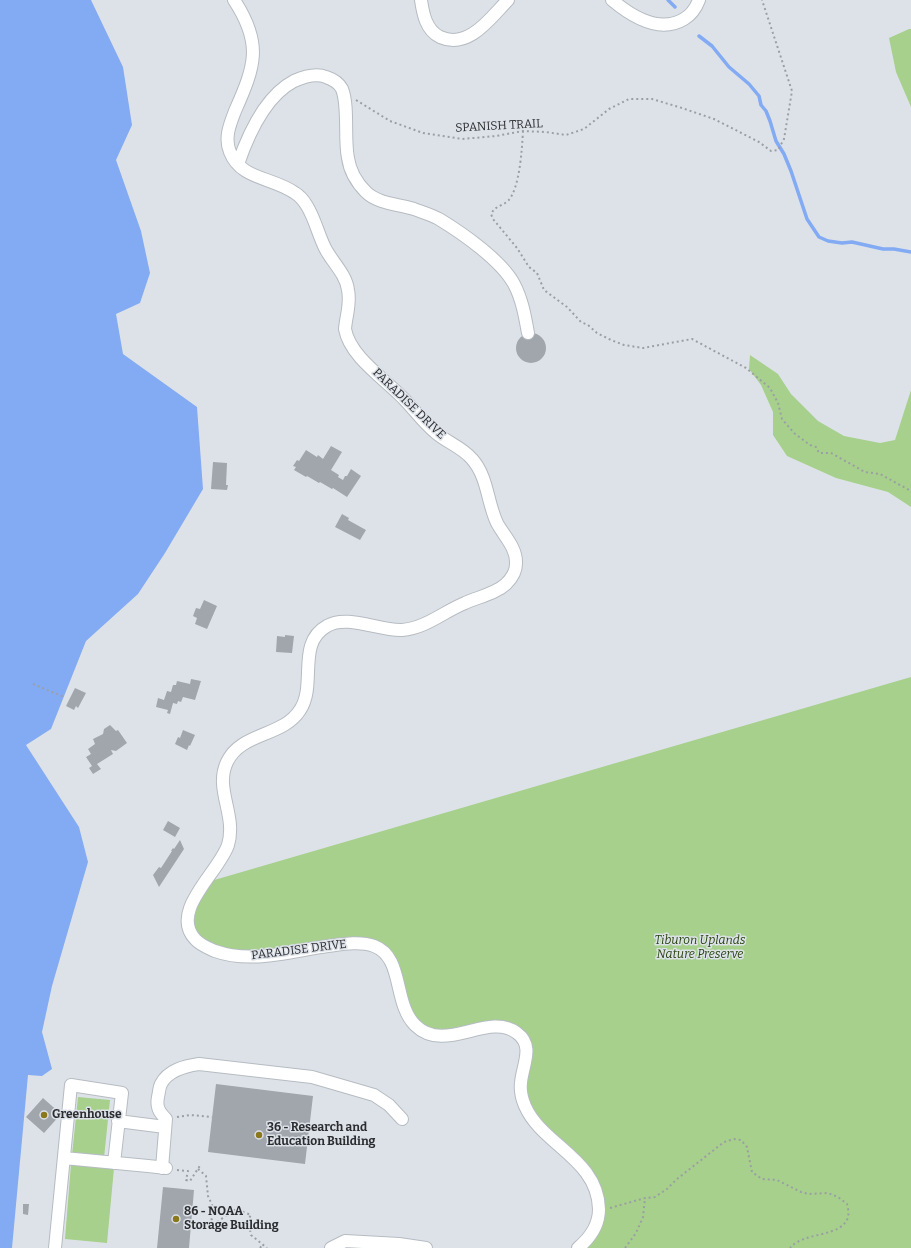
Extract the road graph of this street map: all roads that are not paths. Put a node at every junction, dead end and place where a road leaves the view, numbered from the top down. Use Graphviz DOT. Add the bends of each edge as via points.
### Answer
graph roads {
  1 [pos="234,0"];
  2 [pos="422,0"];
  3 [pos="508,0"];
  4 [pos="612,0"];
  5 [pos="699,0"];
  6 [pos="238,164"];
  7 [pos="528,333"];
  8 [pos="402,1119"];
  9 [pos="118,1121"];
  10 [pos="166,1123"];
  11 [pos="64,1158"];
  12 [pos="114,1163"];
  13 [pos="55,1248"];
  14 [pos="331,1248"];
  15 [pos="426,1248"];
  16 [pos="578,1248"];
  1 -- 6 [label="street, PARADISE DRIVE" via="249,28 253,53 250,76 231,120 227,137 230,153"];
  2 -- 3 [label="street" via="425,18 430,28 441,37 455,40 474,33"];
  4 -- 5 [label="street" via="638,18 662,25 686,18 695,10"];
  6 -- 7 [label="street" via="252,130 269,102 286,86 302,77 321,75 333,79 342,89 347,158 354,179 376,199 438,218 474,243 502,267 520,298"];
  6 -- 16 [label="street, PARADISE DRIVE" via="251,174 290,190 306,205 322,243 343,276 348,289 345,329 350,344 434,431 466,453 475,463 484,479 494,515 515,553 516,564 512,578 501,588 417,627 392,630 338,622 324,627 317,633 310,647 306,694 300,710 288,722 247,741 228,760 222,778 231,825 228,845 192,902 188,926 192,936 205,947 241,957 258,957 352,943 372,945 382,950 390,959 405,1009 411,1020 425,1032 437,1036 451,1036 500,1027 518,1033 526,1044 527,1051 520,1087 528,1111 539,1126 575,1159 596,1190 599,1212 596,1224 590,1236"];
  8 -- 10 [label="street" via="389,1105 374,1095 312,1077 199,1064 184,1066 168,1075 160,1085 156,1104"];
  9 -- 10 [label="street"];
  9 -- 11 [label="street" via="122,1092 71,1085"];
  9 -- 12 [label="street"];
  10 -- 12 [label="street" via="164,1168"];
  11 -- 12 [label="street"];
  11 -- 13 [label="street"];
  14 -- 15 [label="street" via="346,1241"];
}
